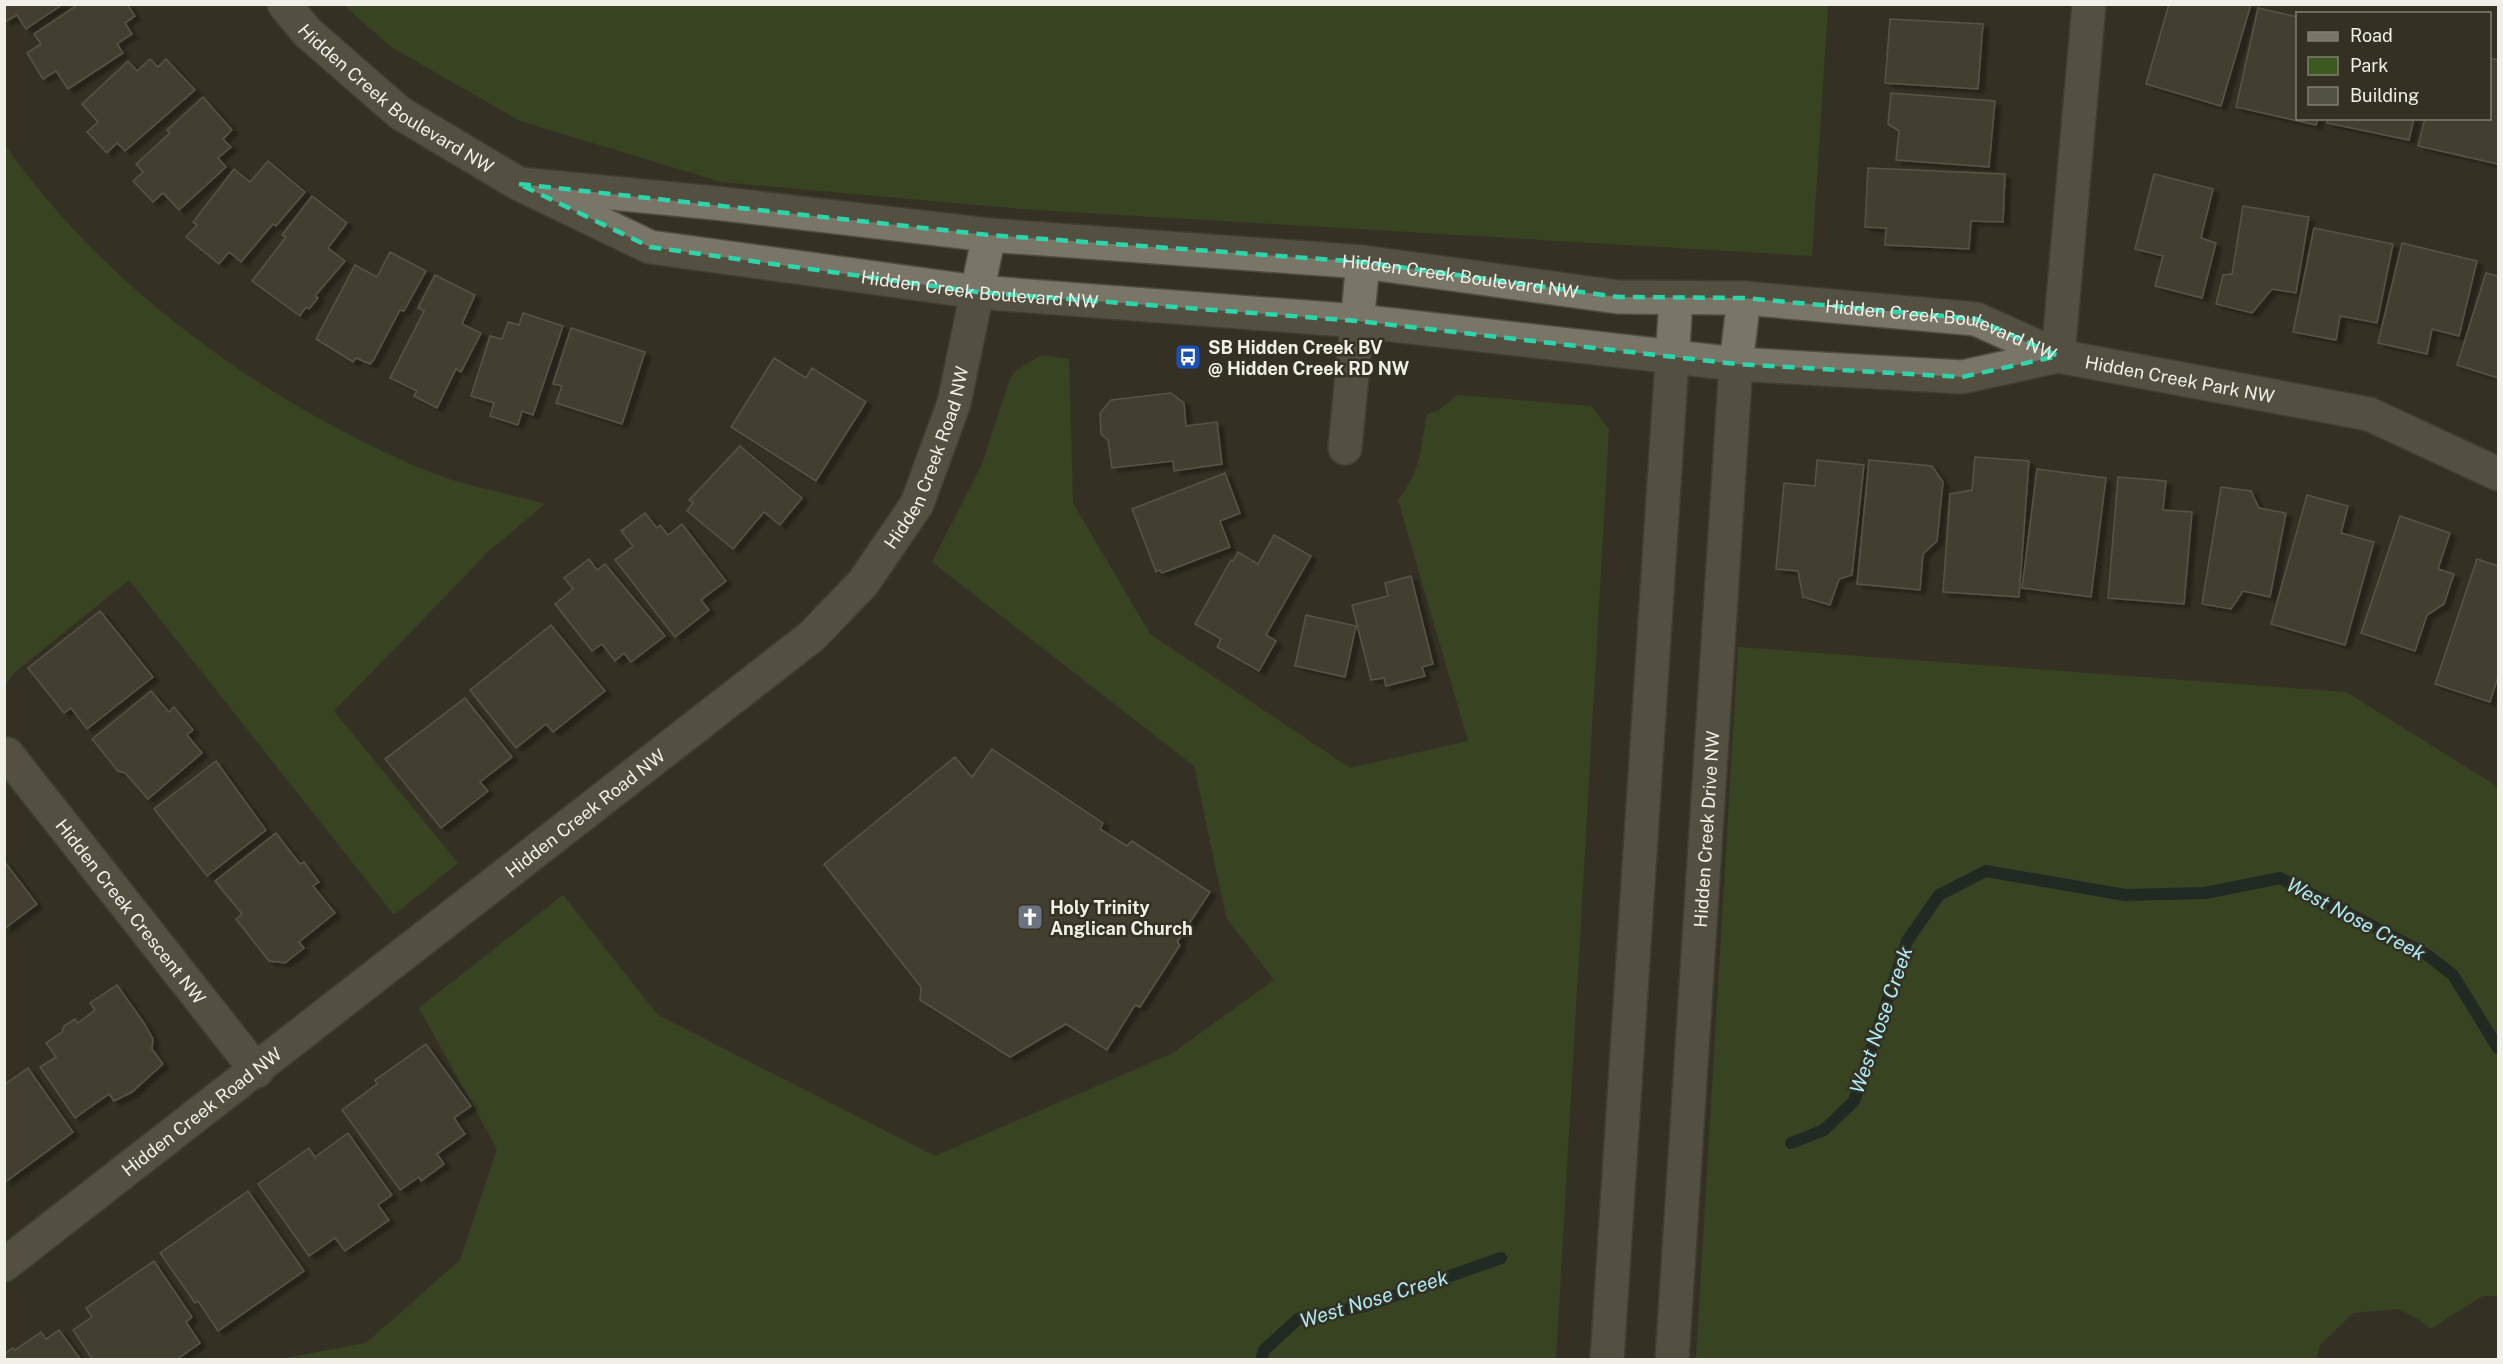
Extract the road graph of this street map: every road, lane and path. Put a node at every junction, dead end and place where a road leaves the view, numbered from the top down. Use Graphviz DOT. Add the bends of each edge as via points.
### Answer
graph roads {
  1 [pos="284,4"];
  2 [pos="2089,4"];
  3 [pos="519,184"];
  4 [pos="989,235"];
  5 [pos="1363,262"];
  6 [pos="977,292"];
  7 [pos="1744,298"];
  8 [pos="1676,299"];
  9 [pos="1358,321"];
  10 [pos="2058,356"];
  11 [pos="1671,357"];
  12 [pos="1736,364"];
  13 [pos="1345,448"];
  14 [pos="2499,474"];
  15 [pos="4,756"];
  16 [pos="257,1071"];
  17 [pos="4,1265"];
  18 [pos="1607,1359"];
  19 [pos="1672,1359"];
  1 -- 3 [label="street, Hidden Creek Boulevard NW" via="307,32 400,114"];
  2 -- 10 [label="street"];
  3 -- 4 [label="street, Hidden Creek Boulevard NW"];
  3 -- 6 [label="street, Hidden Creek Boulevard NW" via="650,247"];
  4 -- 5 [label="street, Hidden Creek Boulevard NW"];
  4 -- 6 [label="street, Hidden Creek Road NW"];
  5 -- 8 [label="street, Hidden Creek Boulevard NW" via="1618,297"];
  5 -- 9 [label="street"];
  6 -- 9 [label="street, Hidden Creek Boulevard NW"];
  6 -- 16 [label="street, Hidden Creek Road NW" via="954,403 917,504 863,583 812,636"];
  7 -- 8 [label="street, Hidden Creek Boulevard NW"];
  7 -- 10 [label="street, Hidden Creek Boulevard NW" via="1976,319"];
  7 -- 12 [label="street, Hidden Creek Drive NW"];
  8 -- 11 [label="street"];
  9 -- 11 [label="street, Hidden Creek Boulevard NW"];
  9 -- 13 [label="street"];
  10 -- 12 [label="street, Hidden Creek Boulevard NW" via="1962,377"];
  10 -- 14 [label="street, Hidden Creek Park NW" via="2369,414"];
  11 -- 12 [label="street, Hidden Creek Boulevard NW"];
  11 -- 18 [label="street"];
  12 -- 19 [label="street, Hidden Creek Drive NW"];
  15 -- 16 [label="street, Hidden Creek Crescent NW" via="7,754"];
  16 -- 17 [label="street, Hidden Creek Road NW"];
}
